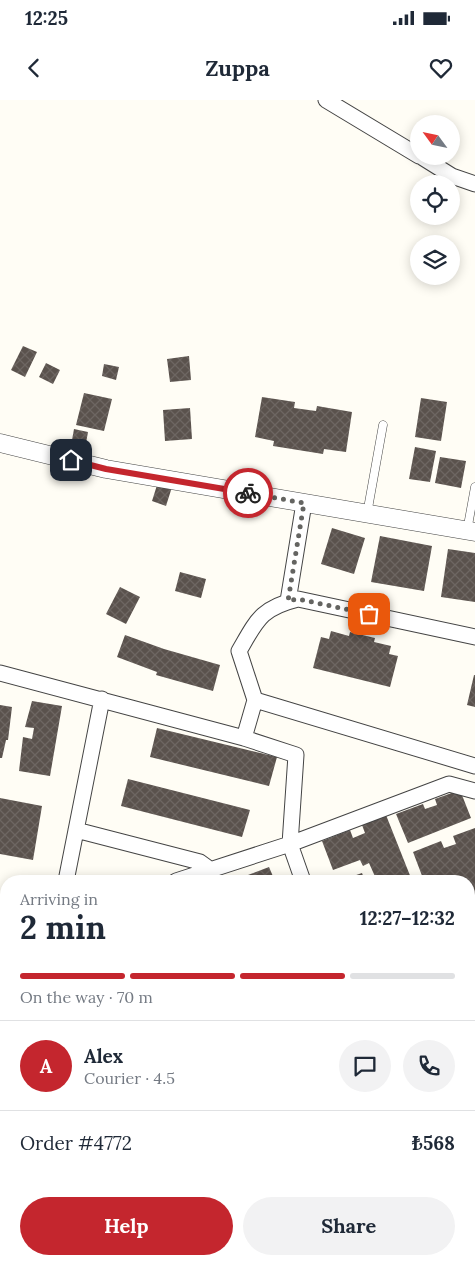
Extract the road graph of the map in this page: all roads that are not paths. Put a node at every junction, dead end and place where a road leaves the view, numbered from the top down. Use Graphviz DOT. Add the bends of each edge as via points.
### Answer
graph roads {
  1 [pos="326,100"];
  2 [pos="410,151"];
  3 [pos="434,165"];
  4 [pos="475,184"];
  5 [pos="383,425"];
  6 [pos="0,443"];
  7 [pos="475,487"];
  8 [pos="304,503"];
  9 [pos="367,514"];
  10 [pos="471,531"];
  11 [pos="288,601"];
  12 [pos="475,637"];
  13 [pos="1,672"];
  14 [pos="102,699"];
  15 [pos="255,700"];
  16 [pos="244,738"];
  17 [pos="475,766"];
  18 [pos="475,791"];
  19 [pos="76,830"];
  20 [pos="290,844"];
  21 [pos="211,870"];
  22 [pos="67,875"];
  23 [pos="195,875"];
  24 [pos="301,875"];
  1 -- 2 [label="street"];
  3 -- 4 [label="street"];
  5 -- 9 [label="lane"];
  6 -- 8 [label="street" via="106,469"];
  7 -- 10 [label="lane"];
  8 -- 9 [label="street"];
  8 -- 11 [label="street"];
  9 -- 10 [label="street"];
  11 -- 12 [label="street" via="298,599"];
  11 -- 15 [label="street" via="276,604 257,619 239,651"];
  13 -- 14 [label="street"];
  14 -- 16 [label="street"];
  14 -- 19 [label="street"];
  15 -- 16 [label="street"];
  15 -- 17 [label="street"];
  16 -- 20 [label="street" via="296,755"];
  18 -- 20 [label="street" via="449,784"];
  19 -- 21 [label="street" via="200,862"];
  19 -- 22 [label="street"];
  20 -- 21 [label="street"];
  20 -- 24 [label="street"];
  21 -- 23 [label="street"];
}
